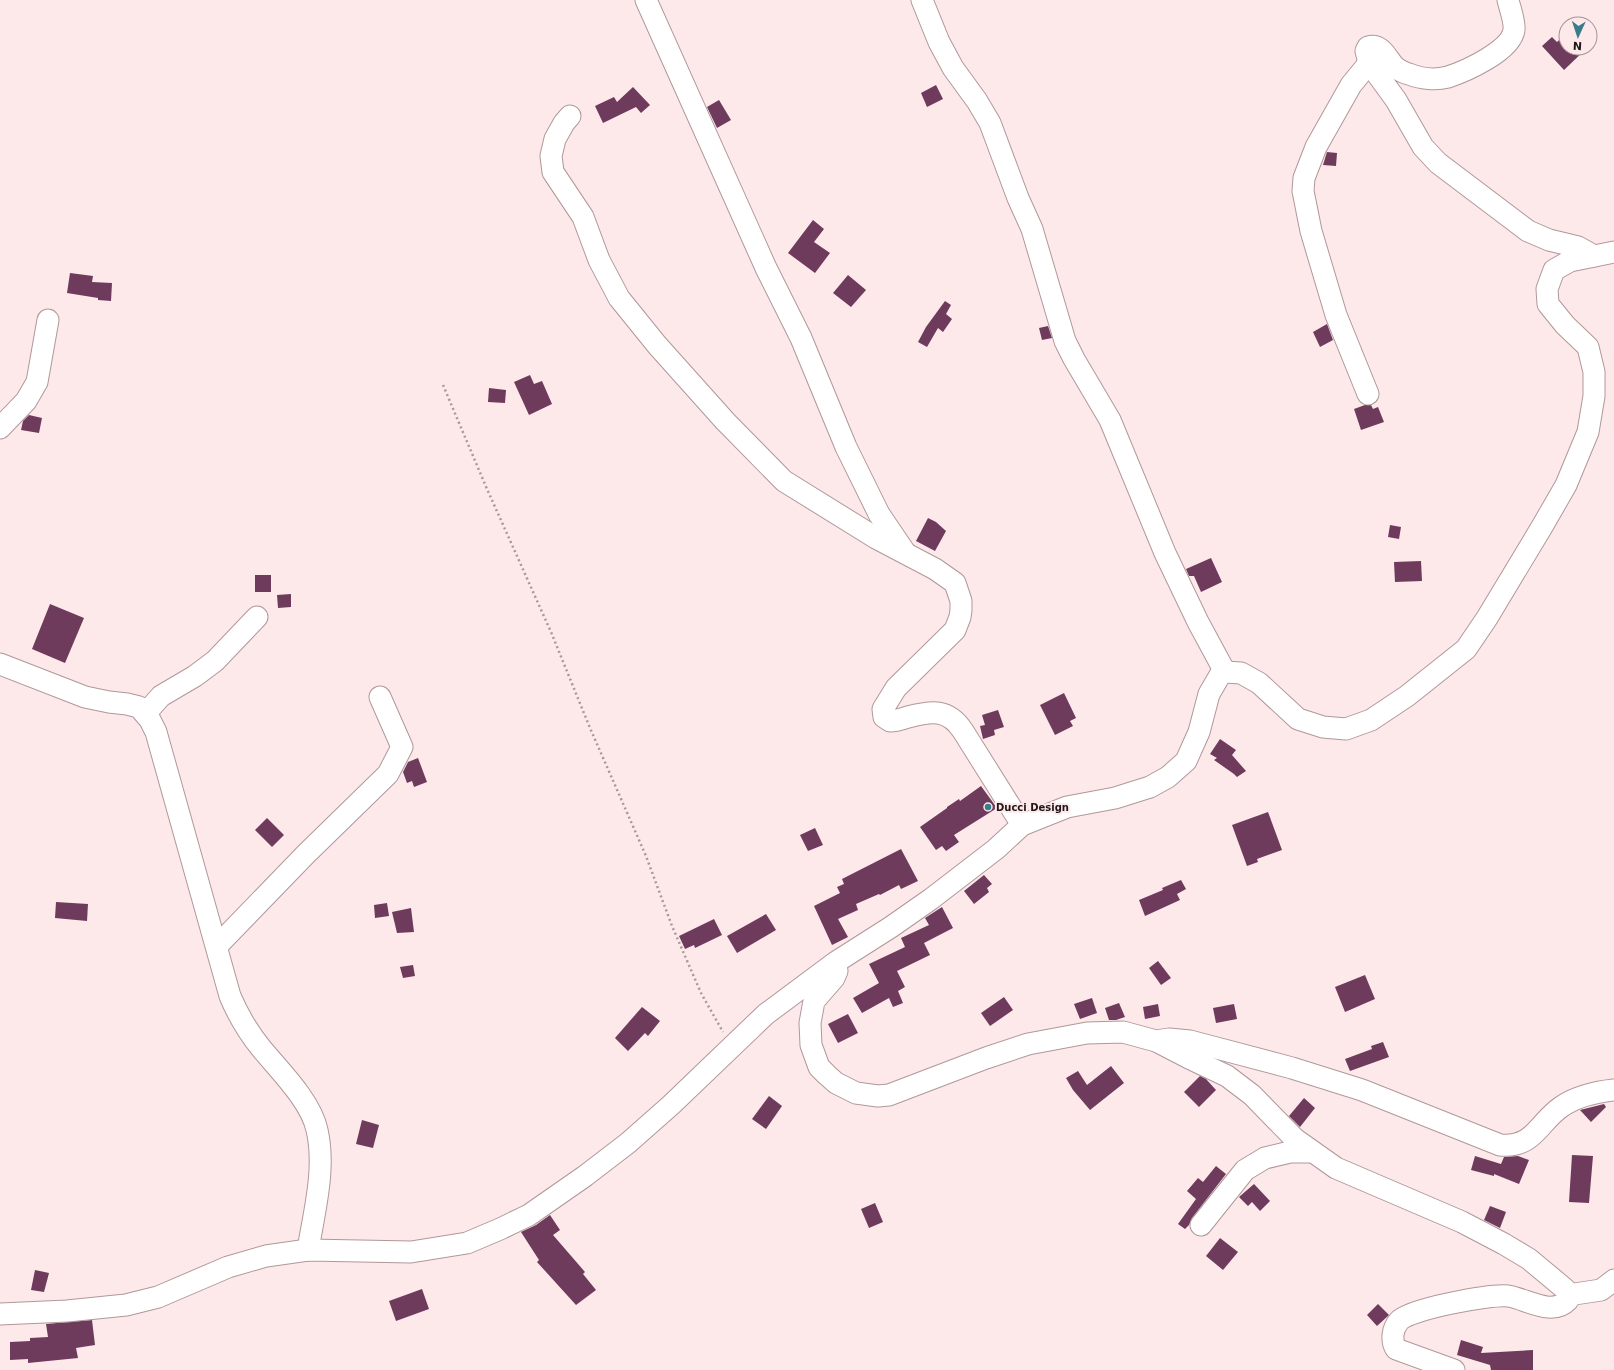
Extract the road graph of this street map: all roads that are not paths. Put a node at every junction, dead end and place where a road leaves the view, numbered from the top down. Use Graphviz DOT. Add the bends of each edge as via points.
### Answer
graph roads {
  1 [pos="646,0"];
  2 [pos="922,0"];
  3 [pos="1508,0"];
  4 [pos="1370,63"];
  5 [pos="570,116"];
  6 [pos="1604,254"];
  7 [pos="48,320"];
  8 [pos="1368,394"];
  9 [pos="0,428"];
  10 [pos="906,553"];
  11 [pos="257,617"];
  12 [pos="0,664"];
  13 [pos="1226,672"];
  14 [pos="380,697"];
  15 [pos="146,713"];
  16 [pos="1022,825"];
  17 [pos="217,946"];
  18 [pos="836,962"];
  19 [pos="1156,1041"];
  20 [pos="1614,1090"];
  21 [pos="1311,1152"];
  22 [pos="1201,1225"];
  23 [pos="308,1250"];
  24 [pos="1614,1280"];
  25 [pos="1568,1295"];
  26 [pos="0,1314"];
  27 [pos="1454,1370"];
  1 -- 10 [label="street" via="766,268 801,338 846,446 879,514"];
  2 -- 13 [label="street" via="953,68 990,123 1032,230 1065,340 1110,420 1165,553 1198,622"];
  3 -- 4 [label="street" via="1514,22 1514,31 1510,39 1504,47 1466,70 1447,77 1424,79 1397,69 1384,52 1373,46 1368,47 1366,51"];
  4 -- 6 [label="street" via="1396,100 1423,147 1438,163 1528,231 1550,240"];
  4 -- 8 [label="street" via="1351,85 1316,146 1304,178 1303,191 1311,231 1336,315"];
  5 -- 10 [label="street" via="555,139 551,156 553,172 583,218 599,260 619,298 696,390 784,481 876,538"];
  6 -- 13 [label="street" via="1570,261 1554,270 1547,290 1548,304 1588,347 1594,372 1594,396 1588,432 1566,485 1466,649 1407,696 1371,720 1346,729 1323,728 1298,719 1259,683 1241,673"];
  7 -- 9 [label="street" via="37,382 26,401"];
  10 -- 16 [label="street" via="955,583 961,601 960,617 955,630 896,688 883,709 884,717 890,721 931,712 953,720 959,725"];
  11 -- 15 [label="street" via="215,661 196,676 161,696"];
  12 -- 15 [label="street" via="85,698 127,704 139,707"];
  13 -- 16 [label="street" via="1220,675 1209,694 1186,761 1168,777 1150,787 1115,798 1067,807"];
  14 -- 17 [label="street" via="402,747 388,774"];
  15 -- 17 [label="street" via="156,732"];
  16 -- 18 [label="street" via="996,849 930,899"];
  17 -- 23 [label="street" via="230,996 238,1014 248,1032 306,1105 317,1130 320,1166"];
  18 -- 19 [label="street" via="837,971 834,978 814,1001 810,1023 811,1045 819,1066 826,1075 856,1093 888,1095 986,1058 1054,1038 1087,1033 1123,1032"];
  18 -- 23 [label="street" via="766,1014 628,1143 530,1214 467,1243 411,1252"];
  19 -- 20 [label="street" via="1168,1039 1190,1042 1292,1068 1362,1090 1500,1145 1510,1146 1530,1139 1560,1108 1574,1100 1587,1094"];
  19 -- 21 [label="street" via="1227,1076 1252,1095 1294,1139"];
  21 -- 22 [label="street" via="1290,1152 1265,1158 1245,1170"];
  21 -- 25 [label="street" via="1336,1168 1462,1222 1504,1244 1529,1259 1565,1289"];
  23 -- 26 [label="street" via="266,1256 228,1267 158,1297 126,1305"];
  24 -- 25 [label="street" via="1601,1290"];
  25 -- 27 [label="street" via="1565,1303 1554,1307 1536,1305 1508,1296 1496,1296 1441,1306 1400,1320 1394,1328 1392,1344 1396,1349"];
}
